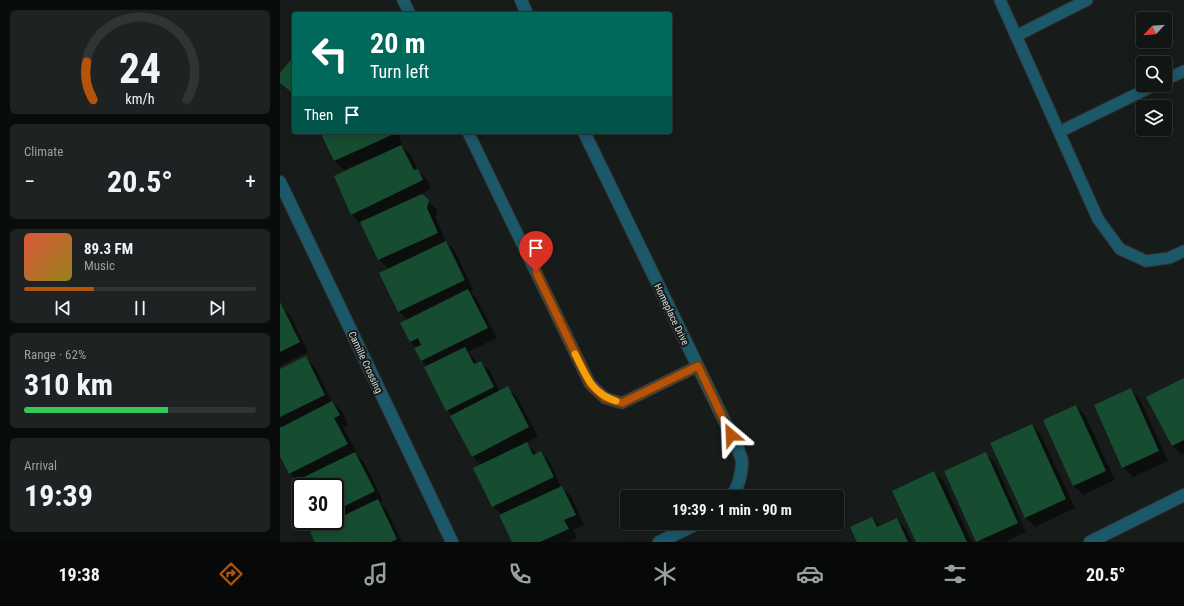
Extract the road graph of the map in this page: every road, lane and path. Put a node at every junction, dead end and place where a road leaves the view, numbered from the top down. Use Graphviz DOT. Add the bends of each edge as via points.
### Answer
graph roads {
  1 [pos="403,0"];
  2 [pos="521,0"];
  3 [pos="1000,0"];
  4 [pos="1087,0"];
  5 [pos="409,12"];
  6 [pos="526,12"];
  7 [pos="1016,36"];
  8 [pos="1184,71"];
  9 [pos="1172,77"];
  10 [pos="1140,92"];
  11 [pos="1059,132"];
  12 [pos="469,134"];
  13 [pos="585,134"];
  14 [pos="280,182"];
  15 [pos="1184,251"];
  16 [pos="698,366"];
  17 [pos="736,490"];
  18 [pos="1184,495"];
  19 [pos="684,530"];
  20 [pos="452,542"];
  21 [pos="659,542"];
  22 [pos="1090,542"];
  1 -- 5 [label="lane"];
  2 -- 6 [label="street"];
  3 -- 7 [label="lane"];
  4 -- 7 [label="lane"];
  7 -- 11 [label="lane"];
  8 -- 9 [label="lane"];
  10 -- 11 [label="lane"];
  11 -- 15 [label="lane" via="1098,219 1120,249 1146,261 1168,258"];
  12 -- 16 [label="lane" via="590,384 605,398 622,403"];
  13 -- 16 [label="street, Homeplace Drive"];
  14 -- 20 [label="street, Camille Crossing"];
  16 -- 17 [label="street, Homeplace Drive" via="742,461"];
  18 -- 22 [label="street"];
  19 -- 21 [label="street"];
}
